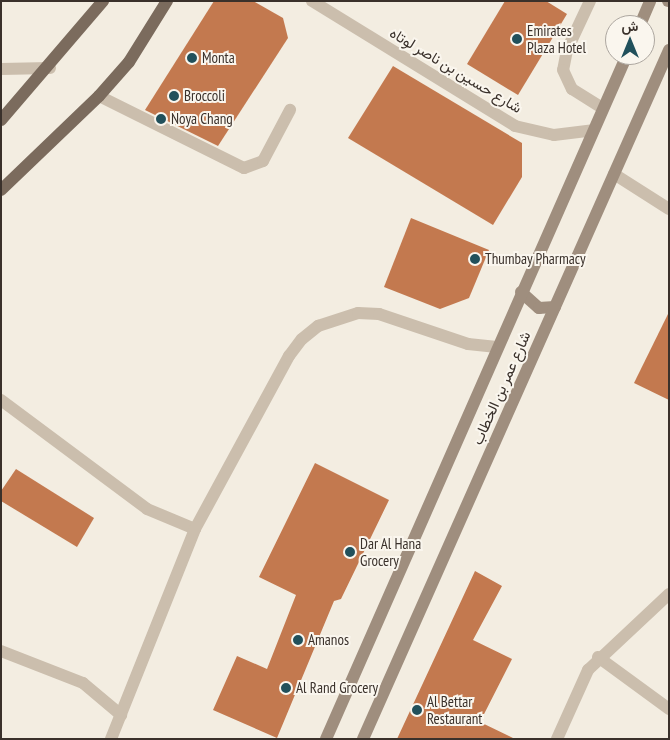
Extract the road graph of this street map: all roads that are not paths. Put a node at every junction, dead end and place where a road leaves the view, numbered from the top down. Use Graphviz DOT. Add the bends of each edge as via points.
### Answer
graph roads {
  1 [pos="103,1"];
  2 [pos="167,1"];
  3 [pos="312,1"];
  4 [pos="590,1"];
  5 [pos="651,2"];
  6 [pos="645,15"];
  7 [pos="669,50"];
  8 [pos="622,65"];
  9 [pos="50,68"];
  10 [pos="1,69"];
  11 [pos="99,96"];
  12 [pos="603,108"];
  13 [pos="290,110"];
  14 [pos="1,120"];
  15 [pos="593,130"];
  16 [pos="614,174"];
  17 [pos="1,190"];
  18 [pos="669,209"];
  19 [pos="522,292"];
  20 [pos="555,307"];
  21 [pos="497,347"];
  22 [pos="1,400"];
  23 [pos="195,529"];
  24 [pos="669,594"];
  25 [pos="1,651"];
  26 [pos="598,657"];
  27 [pos="669,709"];
  28 [pos="121,715"];
  29 [pos="111,739"];
  30 [pos="326,739"];
  31 [pos="363,739"];
  32 [pos="557,739"];
  1 -- 9 [label="main road"];
  2 -- 11 [label="main road" via="129,62"];
  3 -- 15 [label="street, شارع حسين بن ناصر لوتاه" via="515,126 554,135"];
  4 -- 12 [label="street" via="567,50 563,70 572,89"];
  5 -- 6 [label="street"];
  7 -- 16 [label="street, شارع عمر بن الخطاب"];
  8 -- 12 [label="street, شارع عمر بن الخطاب"];
  9 -- 10 [label="street"];
  9 -- 14 [label="main road"];
  11 -- 13 [label="street" via="244,168 264,161"];
  11 -- 17 [label="main road"];
  12 -- 15 [label="street, شارع عمر بن الخطاب"];
  15 -- 19 [label="street, شارع عمر بن الخطاب"];
  16 -- 18 [label="street"];
  16 -- 20 [label="street, شارع عمر بن الخطاب"];
  19 -- 20 [label="street" via="539,308"];
  19 -- 21 [label="street, شارع عمر بن الخطاب"];
  20 -- 31 [label="street, شارع عمر بن الخطاب"];
  21 -- 23 [label="street" via="453,340 379,314 358,313 318,326 289,356"];
  21 -- 30 [label="street, شارع عمر بن الخطاب"];
  22 -- 23 [label="street" via="147,510"];
  23 -- 28 [label="street"];
  24 -- 26 [label="street"];
  25 -- 28 [label="street" via="83,683"];
  26 -- 27 [label="street"];
  26 -- 32 [label="street" via="578,684"];
  28 -- 29 [label="street"];
}
